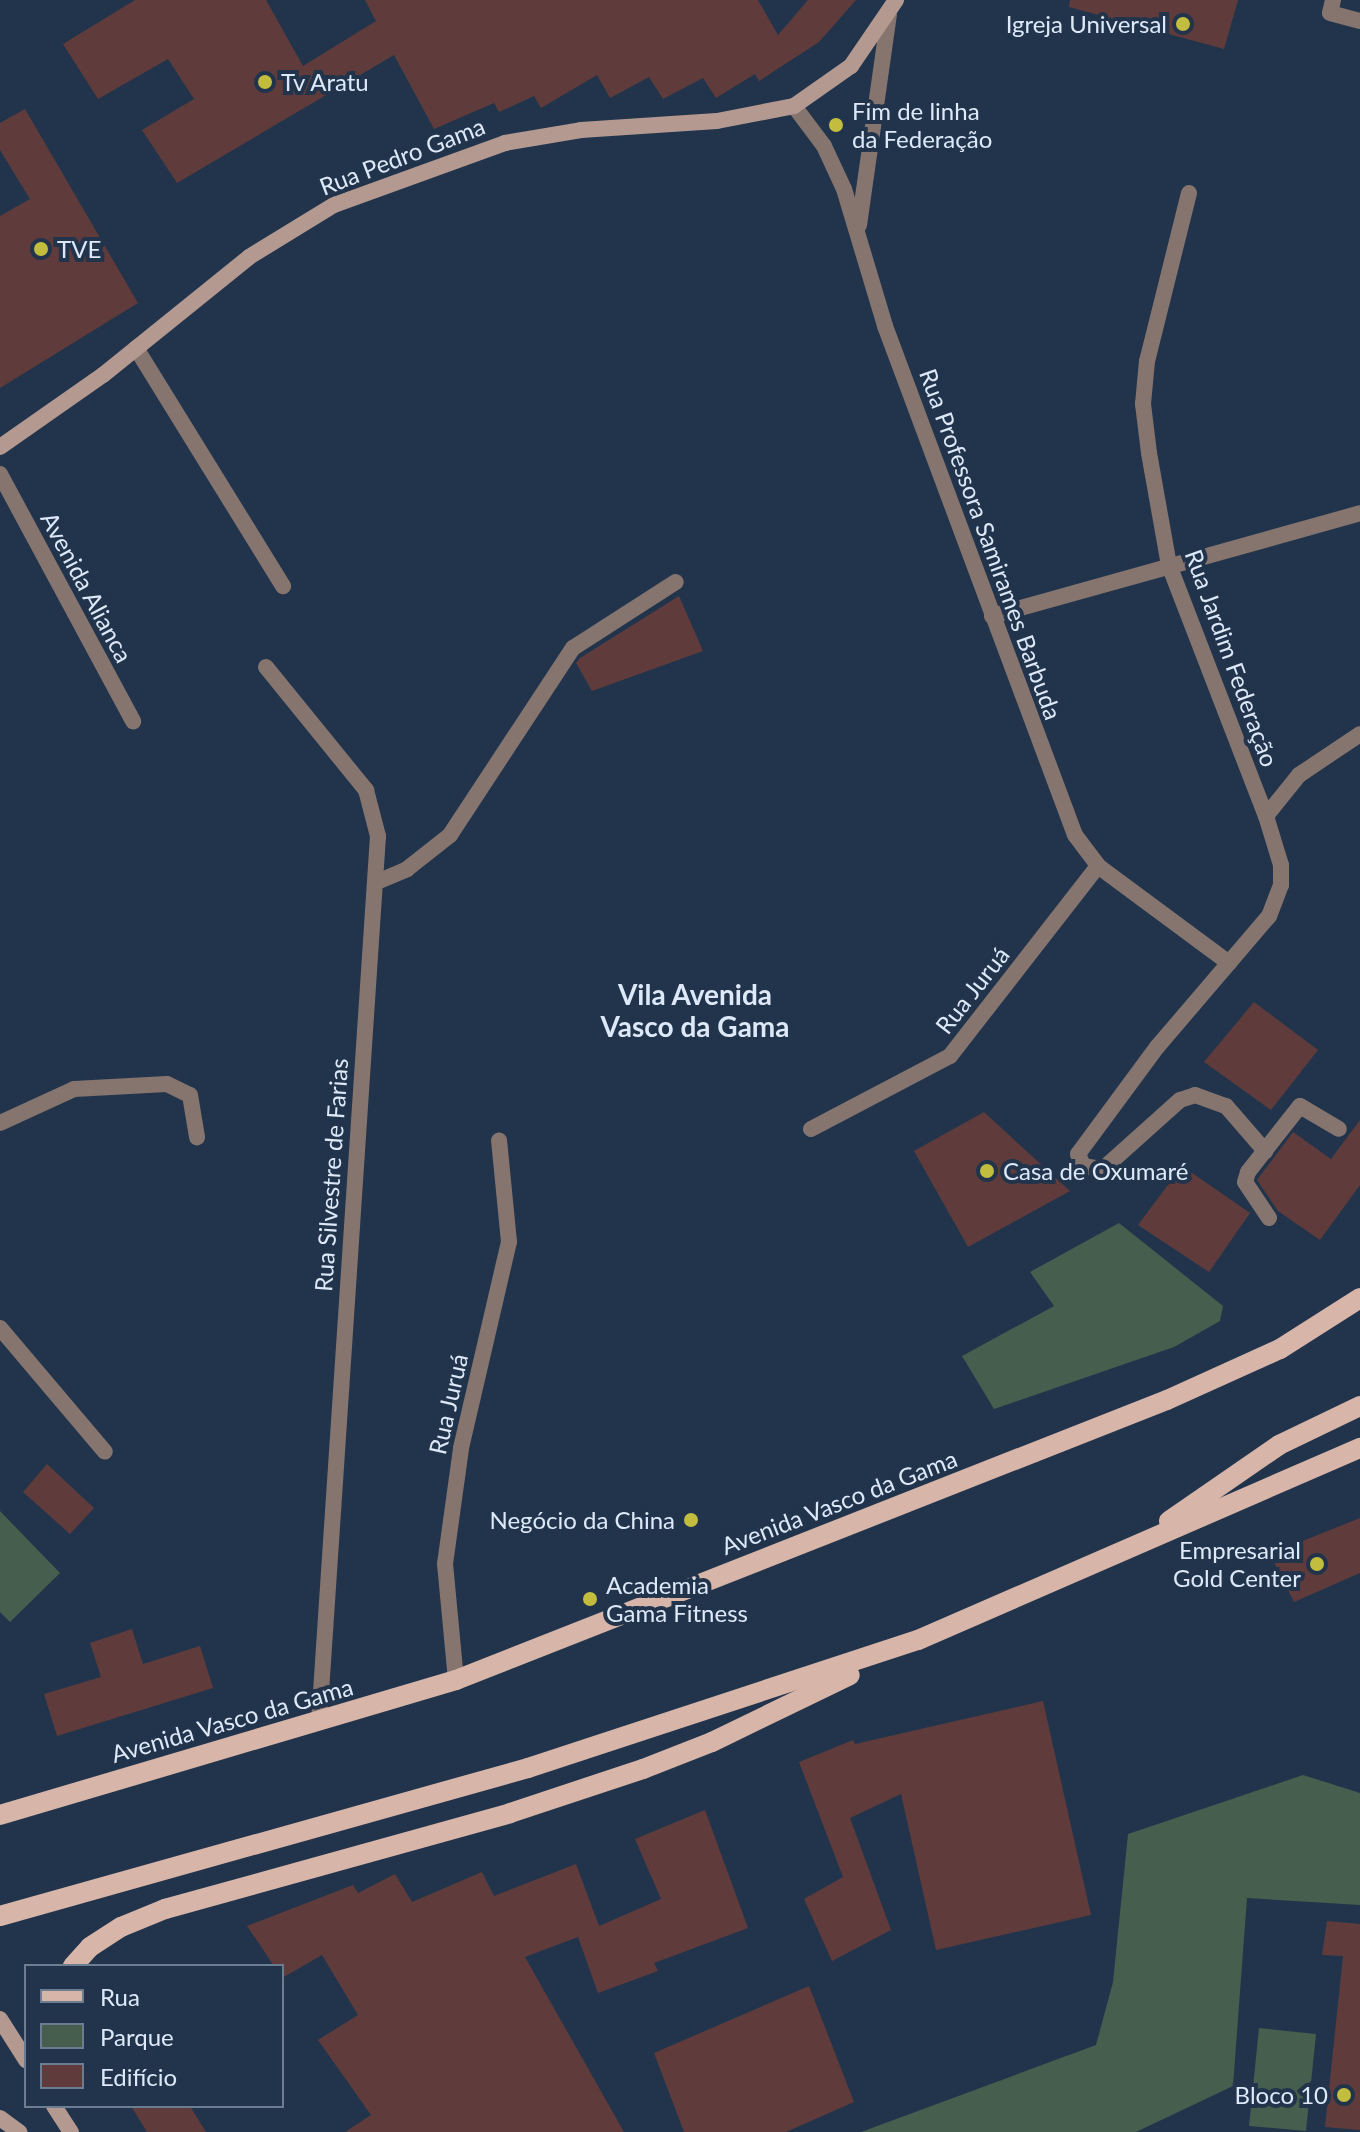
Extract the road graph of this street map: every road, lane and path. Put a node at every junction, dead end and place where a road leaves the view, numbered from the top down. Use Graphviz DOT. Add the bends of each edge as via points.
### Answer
graph roads {
  1 [pos="1332,6"];
  2 [pos="892,7"];
  3 [pos="1360,21"];
  4 [pos="794,106"];
  5 [pos="1189,193"];
  6 [pos="858,230"];
  7 [pos="136,348"];
  8 [pos="0,447"];
  9 [pos="0,474"];
  10 [pos="1360,513"];
  11 [pos="1169,565"];
  12 [pos="676,582"];
  13 [pos="283,586"];
  14 [pos="992,616"];
  15 [pos="266,667"];
  16 [pos="133,721"];
  17 [pos="1360,734"];
  18 [pos="1266,816"];
  19 [pos="1098,866"];
  20 [pos="377,882"];
  21 [pos="1229,963"];
  22 [pos="0,1123"];
  23 [pos="811,1129"];
  24 [pos="1339,1129"];
  25 [pos="197,1137"];
  26 [pos="499,1140"];
  27 [pos="1265,1151"];
  28 [pos="1269,1218"];
  29 [pos="1360,1298"];
  30 [pos="0,1328"];
  31 [pos="1360,1406"];
  32 [pos="1360,1448"];
  33 [pos="105,1452"];
  34 [pos="1138,1543"];
  35 [pos="918,1640"];
  36 [pos="456,1680"];
  37 [pos="319,1722"];
  38 [pos="0,1815"];
  39 [pos="0,1916"];
  40 [pos="75,1964"];
  41 [pos="0,2019"];
  42 [pos="24,2057"];
  43 [pos="55,2108"];
  44 [pos="0,2118"];
  45 [pos="19,2132"];
  46 [pos="71,2132"];
  1 -- 3 [label="street"];
  2 -- 4 [label="street, Rua Pedro Gama" via="851,66"];
  2 -- 6 [label="street, Rua Professora Samirames Barbuda"];
  4 -- 6 [label="street, Rua Professora Samirames Barbuda" via="835,167"];
  4 -- 7 [label="street, Rua Pedro Gama" via="717,121 544,135 439,163 334,205 284,232"];
  5 -- 11 [label="street, Rua Jardim Federação" via="1155,319 1143,404"];
  6 -- 14 [label="street, Rua Professora Samirames Barbuda" via="885,326"];
  7 -- 8 [label="street, Rua Pedro Gama"];
  7 -- 13 [label="street"];
  9 -- 16 [label="street, Avenida Alianca"];
  10 -- 11 [label="street"];
  11 -- 14 [label="street"];
  11 -- 18 [label="street, Rua Jardim Federação"];
  12 -- 20 [label="street" via="573,648 450,835 407,869"];
  14 -- 19 [label="street, Rua Professora Samirames Barbuda" via="1059,799 1075,835"];
  15 -- 20 [label="street, Rua Silvestre de Farias" via="366,790 378,836"];
  17 -- 18 [label="street" via="1299,775"];
  18 -- 21 [label="street, Rua Jardim Federação" via="1281,865 1281,885 1269,916"];
  19 -- 21 [label="street"];
  19 -- 23 [label="street, Rua Juruá" via="950,1056"];
  20 -- 37 [label="street, Rua Silvestre de Farias"];
  21 -- 27 [label="street, Rua Jardim Federação" via="1119,1096 1081,1146 1079,1159 1088,1169 1103,1169 1180,1100 1195,1095 1226,1106"];
  22 -- 25 [label="street" via="74,1089 167,1084 190,1095"];
  24 -- 27 [label="street" via="1300,1106"];
  26 -- 36 [label="street, Rua Juruá" via="509,1242 461,1448 445,1564"];
  27 -- 28 [label="street" via="1245,1182"];
  29 -- 36 [label="main road, Avenida Vasco da Gama" via="1280,1349 1167,1400"];
  30 -- 33 [label="street"];
  31 -- 34 [label="main road" via="1251,1462"];
  32 -- 34 [label="main road"];
  34 -- 35 [label="main road"];
  35 -- 39 [label="main road" via="528,1768"];
  35 -- 40 [label="main road" via="657,1764 510,1813 178,1904 121,1927"];
  36 -- 37 [label="main road, Avenida Vasco da Gama"];
  37 -- 38 [label="main road, Avenida Vasco da Gama"];
  41 -- 42 [label="street"];
  43 -- 46 [label="street"];
  44 -- 45 [label="street"];
}
